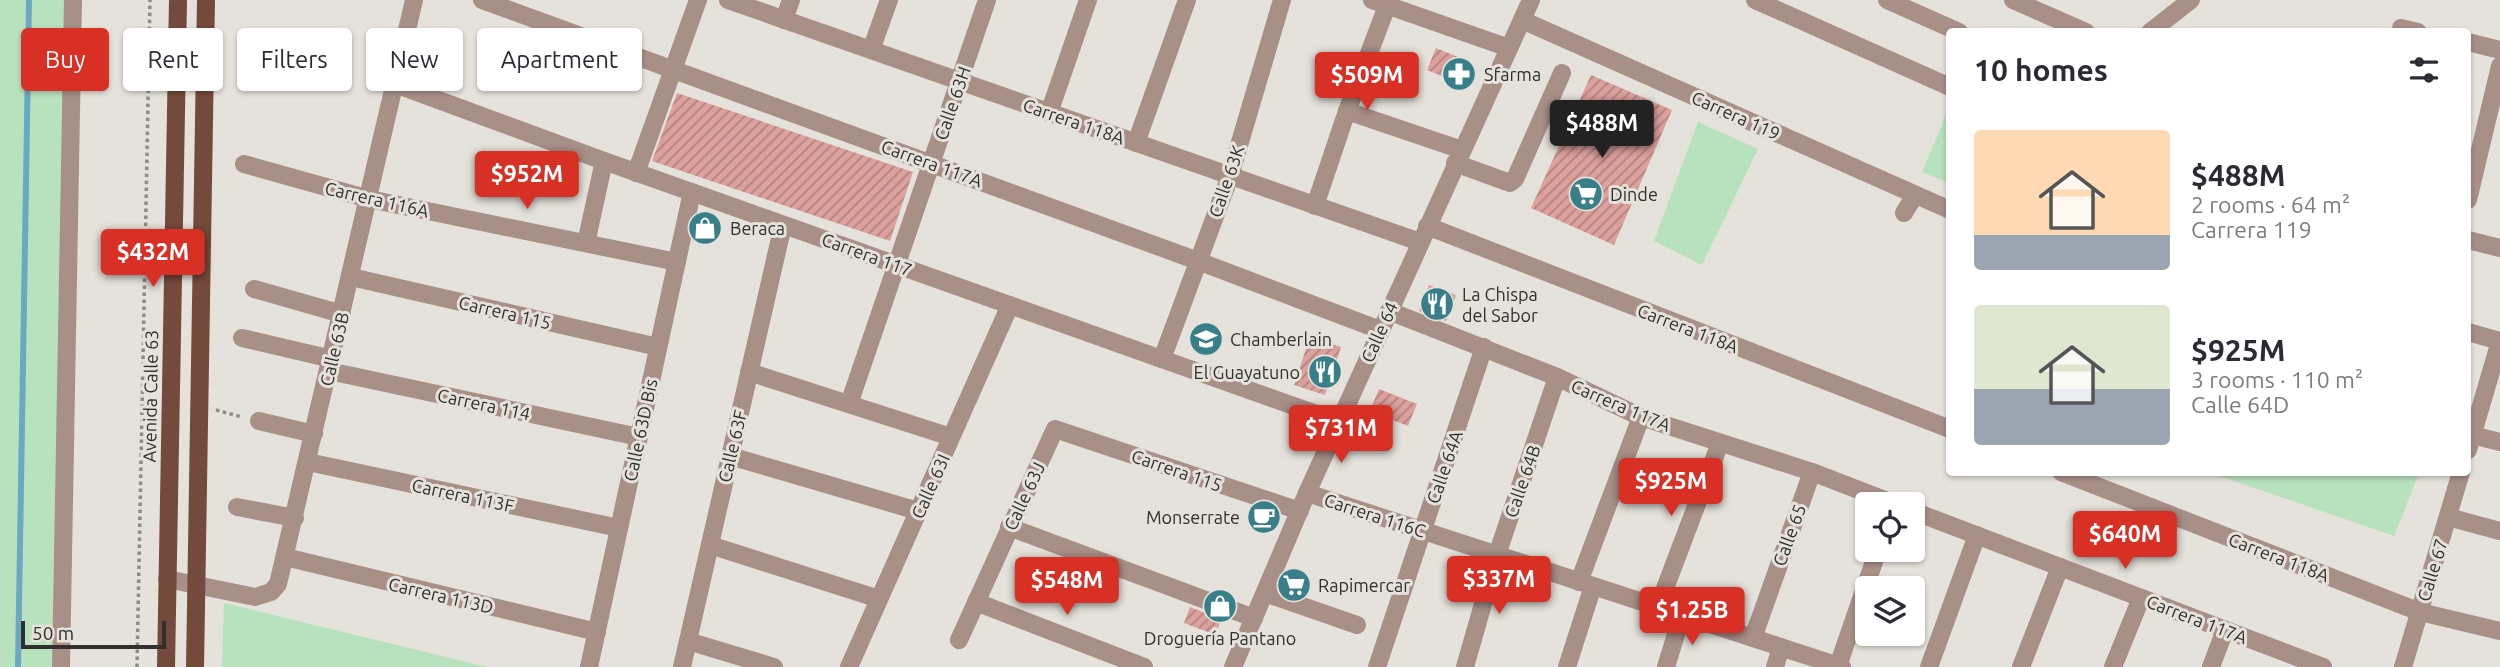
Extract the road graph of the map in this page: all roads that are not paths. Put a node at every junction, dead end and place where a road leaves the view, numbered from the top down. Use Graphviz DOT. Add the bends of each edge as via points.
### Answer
graph roads {
  1 [pos="73,0"];
  2 [pos="178,0"];
  3 [pos="206,0"];
  4 [pos="414,0"];
  5 [pos="482,0"];
  6 [pos="698,0"];
  7 [pos="728,0"];
  8 [pos="791,0"];
  9 [pos="889,0"];
  10 [pos="987,0"];
  11 [pos="1088,0"];
  12 [pos="1187,0"];
  13 [pos="1282,0"];
  14 [pos="1531,0"];
  15 [pos="1755,0"];
  16 [pos="1887,0"];
  17 [pos="2012,0"];
  18 [pos="2191,0"];
  19 [pos="1380,3"];
  20 [pos="785,20"];
  21 [pos="1522,20"];
  22 [pos="408,28"];
  23 [pos="1950,28"];
  24 [pos="2077,28"];
  25 [pos="2155,28"];
  26 [pos="2471,43"];
  27 [pos="1509,48"];
  28 [pos="871,50"];
  29 [pos="2500,50"];
  30 [pos="2500,66"];
  31 [pos="672,68"];
  32 [pos="1562,74"];
  33 [pos="959,81"];
  34 [pos="1946,85"];
  35 [pos="393,91"];
  36 [pos="414,91"];
  37 [pos="1347,111"];
  38 [pos="1049,113"];
  39 [pos="1136,143"];
  40 [pos="2474,144"];
  41 [pos="1459,157"];
  42 [pos="604,161"];
  43 [pos="931,163"];
  44 [pos="244,164"];
  45 [pos="2471,172"];
  46 [pos="636,173"];
  47 [pos="1230,176"];
  48 [pos="692,192"];
  49 [pos="1915,195"];
  50 [pos="369,199"];
  51 [pos="1315,206"];
  52 [pos="1946,208"];
  53 [pos="1904,213"];
  54 [pos="783,225"];
  55 [pos="1424,234"];
  56 [pos="2471,241"];
  57 [pos="586,243"];
  58 [pos="2500,248"];
  59 [pos="1198,261"];
  60 [pos="677,262"];
  61 [pos="896,265"];
  62 [pos="351,276"];
  63 [pos="254,289"];
  64 [pos="1010,305"];
  65 [pos="1389,311"];
  66 [pos="342,314"];
  67 [pos="1380,330"];
  68 [pos="2471,333"];
  69 [pos="242,338"];
  70 [pos="2500,341"];
  71 [pos="658,347"];
  72 [pos="1484,348"];
  73 [pos="1162,359"];
  74 [pos="330,365"];
  75 [pos="749,372"];
  76 [pos="1557,377"];
  77 [pos="849,404"];
  78 [pos="1641,417"];
  79 [pos="259,421"];
  80 [pos="1339,422"];
  81 [pos="1946,428"];
  82 [pos="1055,429"];
  83 [pos="314,434"];
  84 [pos="639,437"];
  85 [pos="951,437"];
  86 [pos="2471,439"];
  87 [pos="2471,442"];
  88 [pos="2500,442"];
  89 [pos="1720,443"];
  90 [pos="730,456"];
  91 [pos="308,463"];
  92 [pos="1812,472"];
  93 [pos="2071,476"];
  94 [pos="2460,476"];
  95 [pos="1863,492"];
  96 [pos="1307,493"];
  97 [pos="237,507"];
  98 [pos="918,511"];
  99 [pos="1300,511"];
  100 [pos="1925,516"];
  101 [pos="2448,517"];
  102 [pos="295,518"];
  103 [pos="1009,527"];
  104 [pos="619,528"];
  105 [pos="1422,531"];
  106 [pos="2500,531"];
  107 [pos="1977,535"];
  108 [pos="710,545"];
  109 [pos="1497,555"];
  110 [pos="285,557"];
  111 [pos="1874,562"];
  112 [pos="2060,567"];
  113 [pos="167,579"];
  114 [pos="1586,584"];
  115 [pos="197,586"];
  116 [pos="1265,593"];
  117 [pos="2141,598"];
  118 [pos="879,599"];
  119 [pos="976,602"];
  120 [pos="1658,607"];
  121 [pos="2420,612"];
  122 [pos="1682,615"];
  123 [pos="1254,618"];
  124 [pos="1357,625"];
  125 [pos="2225,630"];
  126 [pos="2500,631"];
  127 [pos="597,632"];
  128 [pos="1753,638"];
  129 [pos="959,640"];
  130 [pos="688,641"];
  131 [pos="1781,647"];
  132 [pos="2304,663"];
  133 [pos="1840,666"];
  134 [pos="61,667"];
  135 [pos="166,667"];
  136 [pos="195,667"];
  137 [pos="589,667"];
  138 [pos="682,667"];
  139 [pos="774,667"];
  140 [pos="849,667"];
  141 [pos="1144,667"];
  142 [pos="1233,667"];
  143 [pos="1377,667"];
  144 [pos="1465,667"];
  145 [pos="1567,667"];
  146 [pos="1666,667"];
  147 [pos="1775,667"];
  148 [pos="1929,667"];
  149 [pos="2021,667"];
  150 [pos="2113,667"];
  151 [pos="2211,667"];
  152 [pos="2323,667"];
  153 [pos="2403,667"];
  1 -- 134 [label="street"];
  2 -- 113 [label="main road, Avenida Calle 63"];
  3 -- 115 [label="main road"];
  4 -- 22 [label="street, Calle 63B"];
  5 -- 31 [label="street, Carrera 117A"];
  6 -- 31 [label="street"];
  7 -- 20 [label="street, Carrera 118A"];
  8 -- 20 [label="street"];
  9 -- 28 [label="street"];
  10 -- 33 [label="street, Calle 63H"];
  11 -- 38 [label="street"];
  12 -- 39 [label="street"];
  13 -- 47 [label="street, Calle 63K"];
  14 -- 21 [label="street, Calle 64"];
  15 -- 34 [label="street"];
  16 -- 23 [label="street"];
  17 -- 24 [label="street"];
  18 -- 25 [label="street"];
  19 -- 27 [label="street"];
  19 -- 37 [label="street"];
  20 -- 28 [label="street, Carrera 118A"];
  21 -- 27 [label="street, Calle 64"];
  21 -- 49 [label="street, Carrera 119"];
  26 -- 29 [label="street"];
  27 -- 41 [label="street, Calle 64"];
  28 -- 33 [label="street, Carrera 118A"];
  30 -- 40 [label="street"];
  31 -- 43 [label="street, Carrera 117A"];
  31 -- 46 [label="street"];
  32 -- 41 [label="street" via="1515,179 1510,183 1498,180"];
  33 -- 38 [label="street, Carrera 118A"];
  33 -- 43 [label="street, Calle 63H"];
  35 -- 50 [label="street, Calle 63B"];
  36 -- 42 [label="street, Carrera 117"];
  37 -- 41 [label="street"];
  37 -- 51 [label="street"];
  38 -- 39 [label="street, Carrera 118A"];
  39 -- 47 [label="street, Carrera 118A"];
  40 -- 45 [label="street"];
  41 -- 55 [label="street, Calle 64"];
  42 -- 46 [label="street, Carrera 117"];
  42 -- 57 [label="street"];
  43 -- 59 [label="street, Carrera 117A"];
  43 -- 61 [label="street, Calle 63H"];
  44 -- 50 [label="street, Carrera 116A"];
  46 -- 48 [label="street, Carrera 117"];
  47 -- 51 [label="street, Carrera 118A"];
  47 -- 59 [label="street, Calle 63K"];
  48 -- 54 [label="street, Carrera 117"];
  48 -- 60 [label="street, Calle 63D Bis"];
  49 -- 52 [label="street, Carrera 119"];
  49 -- 53 [label="street"];
  50 -- 57 [label="street, Carrera 116A"];
  50 -- 62 [label="street, Calle 63B"];
  51 -- 55 [label="street, Carrera 118A"];
  54 -- 61 [label="street, Carrera 117"];
  54 -- 75 [label="street, Calle 63F"];
  55 -- 65 [label="street, Calle 64"];
  55 -- 81 [label="street, Carrera 118A"];
  56 -- 58 [label="street"];
  57 -- 60 [label="street, Carrera 116A"];
  59 -- 67 [label="street, Carrera 117A"];
  59 -- 73 [label="street, Calle 63K"];
  60 -- 71 [label="street, Calle 63D Bis"];
  61 -- 64 [label="street, Carrera 117"];
  61 -- 77 [label="street, Calle 63H"];
  62 -- 66 [label="street, Calle 63B"];
  62 -- 71 [label="street, Carrera 115"];
  63 -- 66 [label="street"];
  64 -- 73 [label="street, Carrera 117"];
  64 -- 85 [label="street, Calle 63I"];
  65 -- 67 [label="street, Calle 64"];
  65 -- 72 [label="street, Carrera 117A"];
  66 -- 74 [label="street, Calle 63B"];
  67 -- 80 [label="street, Calle 64"];
  68 -- 70 [label="street"];
  69 -- 74 [label="street, Carrera 114"];
  70 -- 86 [label="street"];
  71 -- 84 [label="street, Calle 63D Bis"];
  72 -- 76 [label="street, Carrera 117A"];
  72 -- 105 [label="street, Calle 64A"];
  73 -- 80 [label="street, Carrera 117"];
  74 -- 83 [label="street, Calle 63B"];
  74 -- 84 [label="street, Carrera 114"];
  75 -- 77 [label="street"];
  75 -- 90 [label="street, Calle 63F"];
  76 -- 78 [label="street, Carrera 117A"];
  76 -- 109 [label="street, Calle 64B"];
  77 -- 85 [label="street"];
  78 -- 89 [label="street, Carrera 117A"];
  78 -- 114 [label="street"];
  79 -- 83 [label="street"];
  80 -- 96 [label="street, Calle 64"];
  82 -- 99 [label="street, Carrera 115"];
  82 -- 103 [label="street, Calle 63J"];
  83 -- 91 [label="street, Calle 63B"];
  84 -- 104 [label="street, Calle 63D Bis"];
  85 -- 98 [label="street, Calle 63I"];
  87 -- 88 [label="street"];
  89 -- 92 [label="street, Carrera 117A"];
  89 -- 120 [label="street"];
  90 -- 98 [label="street"];
  90 -- 108 [label="street, Calle 63F"];
  91 -- 102 [label="street, Calle 63B"];
  91 -- 104 [label="street, Carrera 113F"];
  92 -- 95 [label="street, Carrera 117A"];
  92 -- 128 [label="street, Calle 65"];
  93 -- 121 [label="street, Carrera 118A"];
  94 -- 101 [label="street, Calle 67"];
  96 -- 99 [label="street, Calle 64"];
  96 -- 105 [label="street, Carrera 116C"];
  97 -- 102 [label="street"];
  98 -- 118 [label="street, Calle 63I"];
  99 -- 116 [label="street, Calle 64"];
  100 -- 107 [label="street, Carrera 117A"];
  101 -- 106 [label="street"];
  101 -- 121 [label="street, Calle 67"];
  102 -- 110 [label="street, Calle 63B"];
  103 -- 119 [label="street, Calle 63J"];
  103 -- 123 [label="street"];
  104 -- 127 [label="street, Calle 63D Bis"];
  105 -- 109 [label="street, Carrera 116C"];
  105 -- 143 [label="street, Calle 64A"];
  107 -- 112 [label="street, Carrera 117A"];
  107 -- 148 [label="street"];
  108 -- 118 [label="street"];
  108 -- 130 [label="street, Calle 63F"];
  109 -- 114 [label="street, Carrera 116C"];
  109 -- 144 [label="street, Calle 64B"];
  110 -- 115 [label="street, Calle 63B" via="278,584 264,596"];
  110 -- 127 [label="street, Carrera 113D"];
  111 -- 133 [label="street"];
  112 -- 117 [label="street, Carrera 117A"];
  112 -- 149 [label="street"];
  113 -- 115 [label="street, Calle 63B"];
  113 -- 135 [label="main road, Avenida Calle 63"];
  114 -- 120 [label="street, Carrera 116C"];
  114 -- 145 [label="street"];
  115 -- 136 [label="main road"];
  116 -- 123 [label="street, Calle 64"];
  116 -- 124 [label="street"];
  117 -- 125 [label="street, Carrera 117A"];
  117 -- 150 [label="street"];
  118 -- 140 [label="street, Calle 63I"];
  119 -- 129 [label="street, Calle 63J"];
  119 -- 141 [label="street"];
  120 -- 122 [label="street, Carrera 116C"];
  121 -- 126 [label="street, Carrera 118A"];
  121 -- 153 [label="street, Calle 67"];
  122 -- 128 [label="street, Carrera 116C"];
  122 -- 146 [label="street"];
  123 -- 142 [label="street, Calle 64"];
  125 -- 132 [label="street, Carrera 117A"];
  125 -- 151 [label="street"];
  127 -- 137 [label="street, Calle 63D Bis"];
  128 -- 131 [label="street, Carrera 116C"];
  130 -- 138 [label="street, Calle 63F"];
  130 -- 139 [label="street"];
  131 -- 133 [label="street, Carrera 116C"];
  131 -- 147 [label="street"];
  132 -- 152 [label="street, Carrera 117A"];
}
